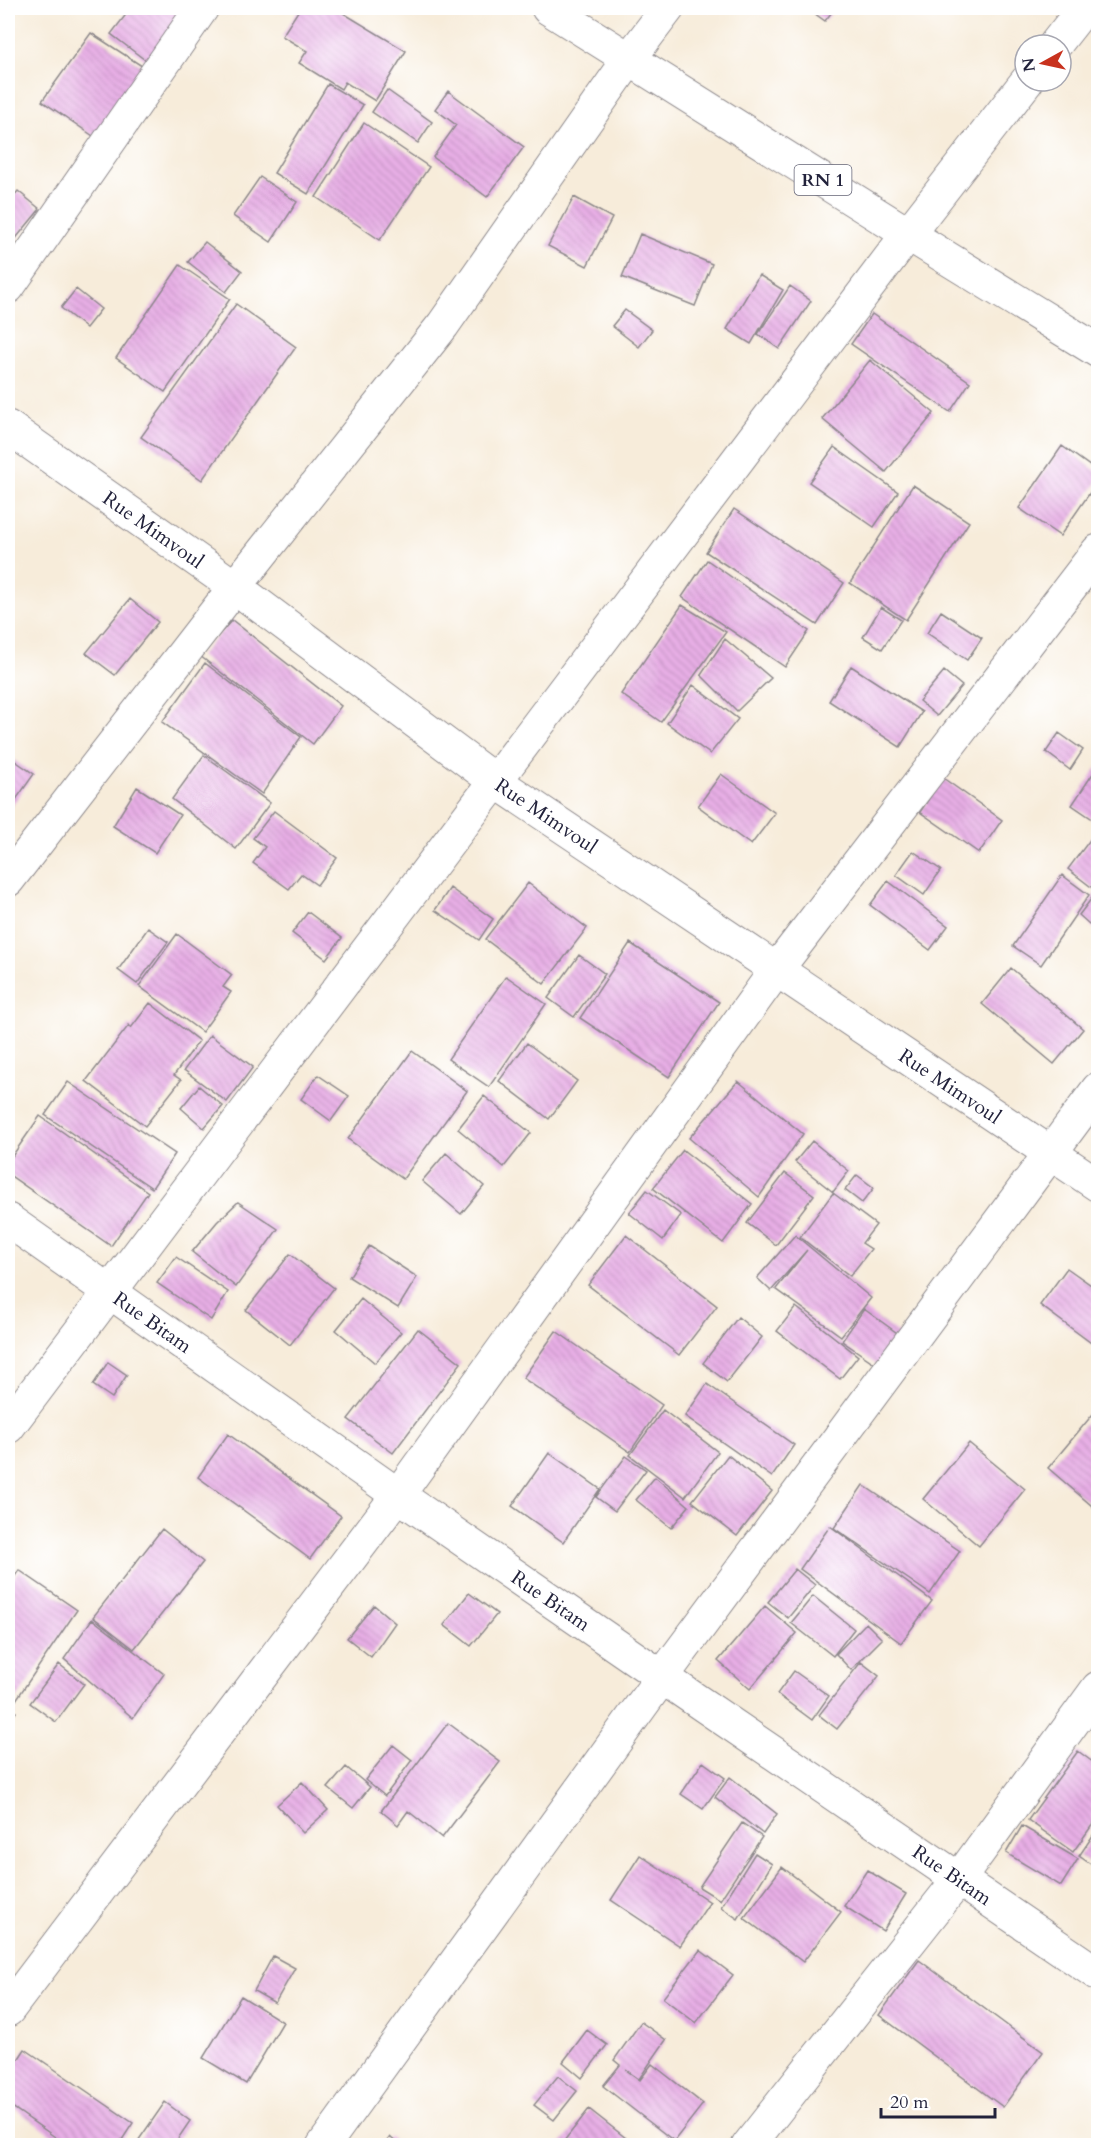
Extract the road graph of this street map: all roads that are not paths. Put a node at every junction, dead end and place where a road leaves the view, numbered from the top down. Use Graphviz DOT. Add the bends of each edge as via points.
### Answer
graph roads {
  1 [pos="202,8"];
  2 [pos="548,8"];
  3 [pos="668,8"];
  4 [pos="1084,8"];
  5 [pos="1064,33"];
  6 [pos="630,57"];
  7 [pos="1018,93"];
  8 [pos="908,234"];
  9 [pos="8,286"];
  10 [pos="1098,351"];
  11 [pos="8,428"];
  12 [pos="1098,551"];
  13 [pos="235,587"];
  14 [pos="495,781"];
  15 [pos="8,880"];
  16 [pos="777,969"];
  17 [pos="1098,1089"];
  18 [pos="1052,1153"];
  19 [pos="1098,1185"];
  20 [pos="8,1220"];
  21 [pos="110,1292"];
  22 [pos="8,1427"];
  23 [pos="398,1495"];
  24 [pos="662,1677"];
  25 [pos="1098,1688"];
  26 [pos="959,1879"];
  27 [pos="1098,1974"];
  28 [pos="8,2010"];
  29 [pos="323,2145"];
  30 [pos="748,2145"];
  1 -- 9 [label="main road"];
  2 -- 6 [label="main road, RN 1"];
  3 -- 6 [label="main road"];
  4 -- 5 [label="main road"];
  6 -- 8 [label="main road, RN 1"];
  6 -- 13 [label="main road" via="443,325"];
  7 -- 8 [label="main road"];
  8 -- 10 [label="main road, RN 1"];
  8 -- 14 [label="main road"];
  11 -- 13 [label="main road, Rue Mimvoul"];
  12 -- 16 [label="main road"];
  13 -- 14 [label="main road, Rue Mimvoul"];
  13 -- 15 [label="main road"];
  14 -- 16 [label="main road, Rue Mimvoul"];
  14 -- 21 [label="main road"];
  16 -- 18 [label="main road, Rue Mimvoul"];
  16 -- 23 [label="main road"];
  17 -- 18 [label="main road"];
  18 -- 19 [label="main road, Rue Mimvoul"];
  18 -- 24 [label="main road"];
  20 -- 21 [label="main road, Rue Bitam"];
  21 -- 22 [label="main road"];
  21 -- 23 [label="main road, Rue Bitam"];
  23 -- 24 [label="main road, Rue Bitam"];
  23 -- 28 [label="main road"];
  24 -- 26 [label="main road, Rue Bitam"];
  24 -- 29 [label="main road"];
  25 -- 26 [label="main road"];
  26 -- 27 [label="main road, Rue Bitam"];
  26 -- 30 [label="main road"];
}
